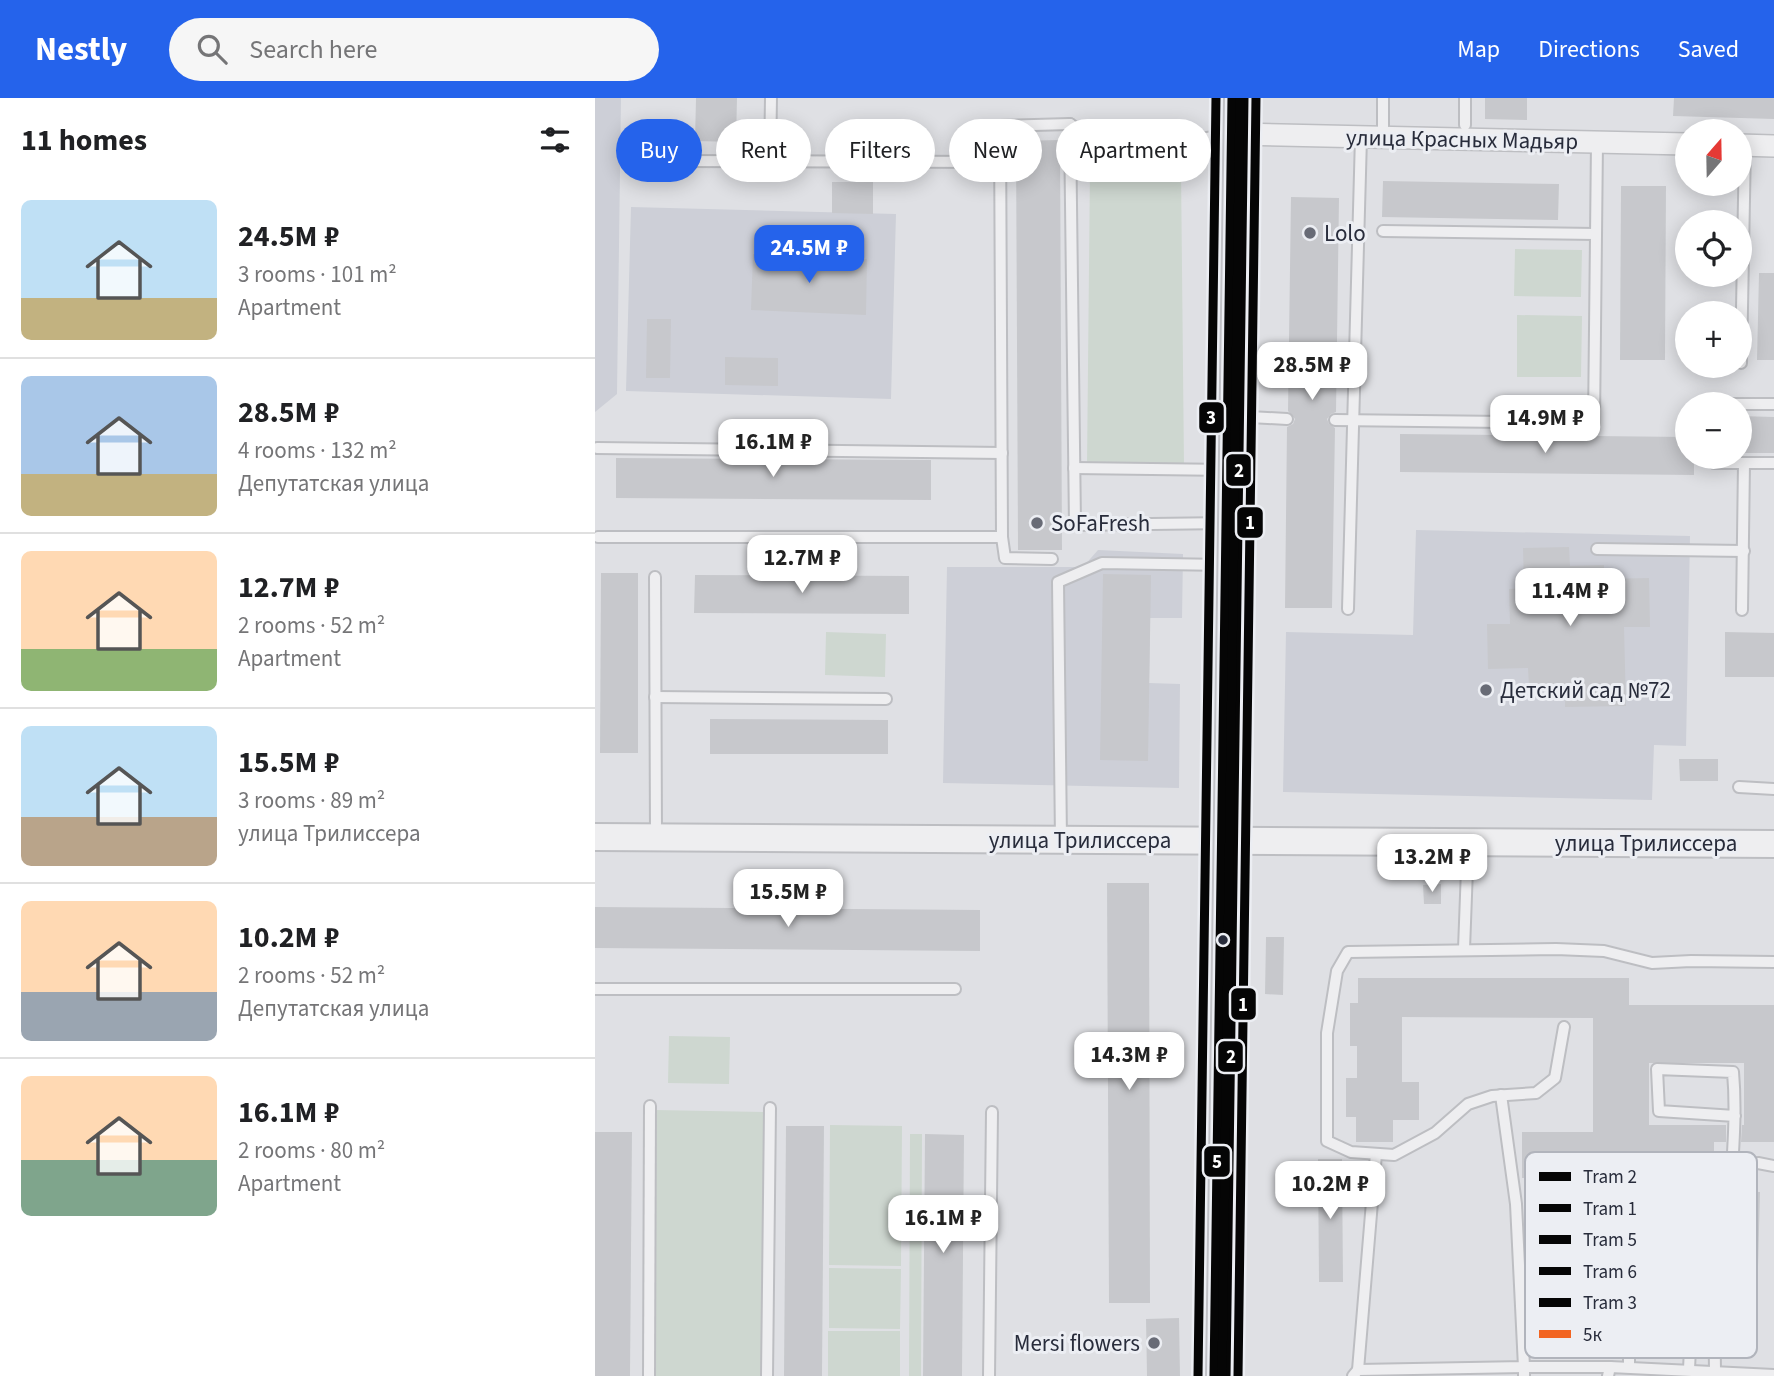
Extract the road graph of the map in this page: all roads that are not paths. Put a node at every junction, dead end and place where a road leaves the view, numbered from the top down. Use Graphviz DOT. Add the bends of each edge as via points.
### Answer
graph roads {
  1 [pos="771,98"];
  2 [pos="1236,98"];
  3 [pos="1383,98"];
  4 [pos="1465,98"];
  5 [pos="770,119"];
  6 [pos="1465,125"];
  7 [pos="1236,134"];
  8 [pos="1372,137"];
  9 [pos="1211,138"];
  10 [pos="1597,142"];
  11 [pos="1675,144"];
  12 [pos="1752,145"];
  13 [pos="1774,146"];
  14 [pos="811,161"];
  15 [pos="949,162"];
  16 [pos="1000,182"];
  17 [pos="1071,182"];
  18 [pos="1742,196"];
  19 [pos="1383,231"];
  20 [pos="1596,234"];
  21 [pos="1741,301"];
  22 [pos="1752,404"];
  23 [pos="1774,404"];
  24 [pos="1232,416"];
  25 [pos="1287,419"];
  26 [pos="1335,421"];
  27 [pos="1353,421"];
  28 [pos="597,448"];
  29 [pos="1002,453"];
  30 [pos="1752,463"];
  31 [pos="1774,463"];
  32 [pos="1074,468"];
  33 [pos="1744,469"];
  34 [pos="1231,470"];
  35 [pos="1230,523"];
  36 [pos="597,537"];
  37 [pos="1002,537"];
  38 [pos="1597,549"];
  39 [pos="1744,551"];
  40 [pos="1052,559"];
  41 [pos="1230,566"];
  42 [pos="655,577"];
  43 [pos="1348,610"];
  44 [pos="1742,610"];
  45 [pos="655,698"];
  46 [pos="886,699"];
  47 [pos="1739,787"];
  48 [pos="1774,789"];
  49 [pos="595,837"];
  50 [pos="656,837"];
  51 [pos="1061,840"];
  52 [pos="1224,841"];
  53 [pos="1468,842"];
  54 [pos="1774,844"];
  55 [pos="1464,949"];
  56 [pos="1774,962"];
  57 [pos="595,989"];
  58 [pos="955,989"];
  59 [pos="1564,1027"];
  60 [pos="1501,1095"];
  61 [pos="650,1106"];
  62 [pos="770,1108"];
  63 [pos="992,1112"];
  64 [pos="1735,1116"];
  65 [pos="1733,1152"];
  66 [pos="1376,1154"];
  67 [pos="1629,1358"];
  68 [pos="1690,1358"];
  69 [pos="1715,1358"];
  70 [pos="1629,1367"];
  71 [pos="1689,1369"];
  72 [pos="1524,1371"];
  73 [pos="1609,1371"];
  74 [pos="1715,1371"];
  75 [pos="1355,1373"];
  76 [pos="1774,1375"];
  77 [pos="649,1376"];
  78 [pos="767,1376"];
  79 [pos="989,1376"];
  80 [pos="1217,1376"];
  1 -- 5 [label="lane"];
  2 -- 7 [label="main road"];
  3 -- 8 [label="lane"];
  4 -- 6 [label="lane"];
  7 -- 8 [label="street, улица Красных Мадьяр"];
  7 -- 9 [label="lane"];
  7 -- 24 [label="main road"];
  8 -- 10 [label="street, улица Красных Мадьяр"];
  8 -- 27 [label="lane"];
  10 -- 11 [label="street, улица Красных Мадьяр"];
  10 -- 20 [label="lane"];
  12 -- 13 [label="street"];
  14 -- 15 [label="lane"];
  16 -- 29 [label="lane"];
  17 -- 32 [label="lane"];
  18 -- 21 [label="lane"];
  19 -- 20 [label="lane"];
  20 -- 27 [label="lane" via="1594,423"];
  22 -- 23 [label="lane"];
  24 -- 25 [label="lane"];
  24 -- 34 [label="main road"];
  26 -- 27 [label="lane"];
  27 -- 43 [label="lane"];
  28 -- 29 [label="lane"];
  29 -- 37 [label="lane"];
  30 -- 31 [label="lane"];
  32 -- 34 [label="lane"];
  32 -- 35 [label="lane" via="1075,525"];
  33 -- 39 [label="lane"];
  34 -- 35 [label="main road"];
  35 -- 41 [label="main road"];
  36 -- 37 [label="lane"];
  37 -- 40 [label="lane" via="1005,558"];
  38 -- 39 [label="lane"];
  39 -- 44 [label="lane"];
  41 -- 51 [label="lane" via="1102,563 1058,582"];
  41 -- 52 [label="main road"];
  42 -- 45 [label="lane"];
  45 -- 46 [label="lane"];
  45 -- 50 [label="lane"];
  47 -- 48 [label="lane"];
  49 -- 50 [label="street, улица Трилиссера"];
  50 -- 51 [label="street, улица Трилиссера"];
  51 -- 52 [label="street, улица Трилиссера"];
  52 -- 53 [label="street, улица Трилиссера"];
  52 -- 80 [label="main road"];
  53 -- 54 [label="street, улица Трилиссера"];
  53 -- 55 [label="lane"];
  55 -- 56 [label="lane" via="1604,951 1652,963"];
  55 -- 66 [label="lane" via="1349,952 1337,971 1327,1033 1327,1141 1351,1152"];
  57 -- 58 [label="lane"];
  59 -- 60 [label="lane" via="1555,1078 1536,1093"];
  60 -- 66 [label="lane" via="1468,1104 1435,1133 1394,1155"];
  60 -- 72 [label="lane" via="1516,1204"];
  61 -- 77 [label="lane"];
  62 -- 78 [label="lane"];
  63 -- 79 [label="lane"];
  64 -- 64 [label="lane" via="1659,1111 1657,1069 1733,1072"];
  64 -- 65 [label="lane"];
  66 -- 75 [label="lane"];
  67 -- 70 [label="lane"];
  68 -- 71 [label="lane"];
  69 -- 74 [label="lane"];
  70 -- 71 [label="lane"];
  70 -- 73 [label="lane"];
  71 -- 74 [label="lane"];
  72 -- 73 [label="lane"];
  72 -- 75 [label="lane"];
  74 -- 76 [label="lane"];
}
